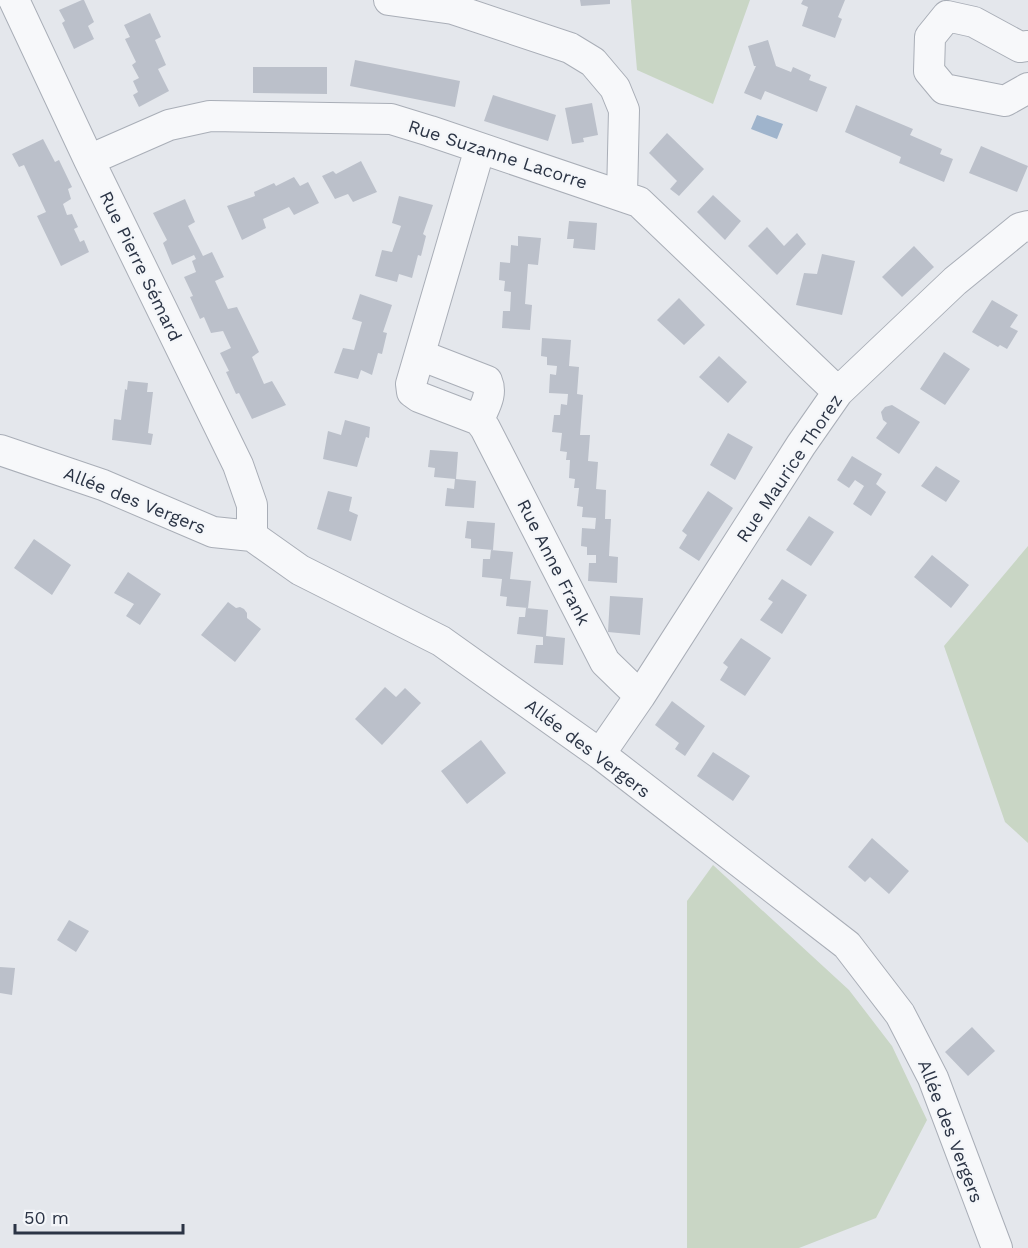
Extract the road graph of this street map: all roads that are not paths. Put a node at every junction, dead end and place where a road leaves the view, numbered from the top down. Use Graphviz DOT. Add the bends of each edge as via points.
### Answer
graph roads {
  1 [pos="14,0"];
  2 [pos="389,0"];
  3 [pos="1028,46"];
  4 [pos="1028,88"];
  5 [pos="480,148"];
  6 [pos="89,160"];
  7 [pos="622,196"];
  8 [pos="1028,226"];
  9 [pos="838,392"];
  10 [pos="0,450"];
  11 [pos="252,536"];
  12 [pos="640,696"];
  13 [pos="600,754"];
  14 [pos="997,1248"];
  1 -- 6 [label="street, Rue Pierre Sémard"];
  2 -- 7 [label="street" via="453,9 570,48 593,62 615,88 624,110"];
  3 -- 4 [label="street" via="1020,47 974,22 946,16 930,37 929,71 944,89 1005,101"];
  5 -- 6 [label="street, Rue Suzanne Lacorre" via="391,119 210,116 168,125"];
  5 -- 7 [label="street, Rue Suzanne Lacorre"];
  5 -- 12 [label="street, Rue Anne Frank" via="411,384 412,392 479,420 605,662"];
  6 -- 11 [label="street, Rue Pierre Sémard" via="238,465 252,506"];
  7 -- 9 [label="street, Rue Suzanne Lacorre" via="639,202"];
  8 -- 9 [label="street, Rue Maurice Thorez" via="1020,228 955,281"];
  9 -- 12 [label="street, Rue Maurice Thorez"];
  10 -- 11 [label="street, Allée des Vergers" via="103,485 213,532"];
  11 -- 13 [label="street, Allée des Vergers" via="300,570 441,641"];
  12 -- 13 [label="street, Rue Maurice Thorez"];
  13 -- 14 [label="street, Allée des Vergers" via="847,945 900,1014 933,1078"];
}
